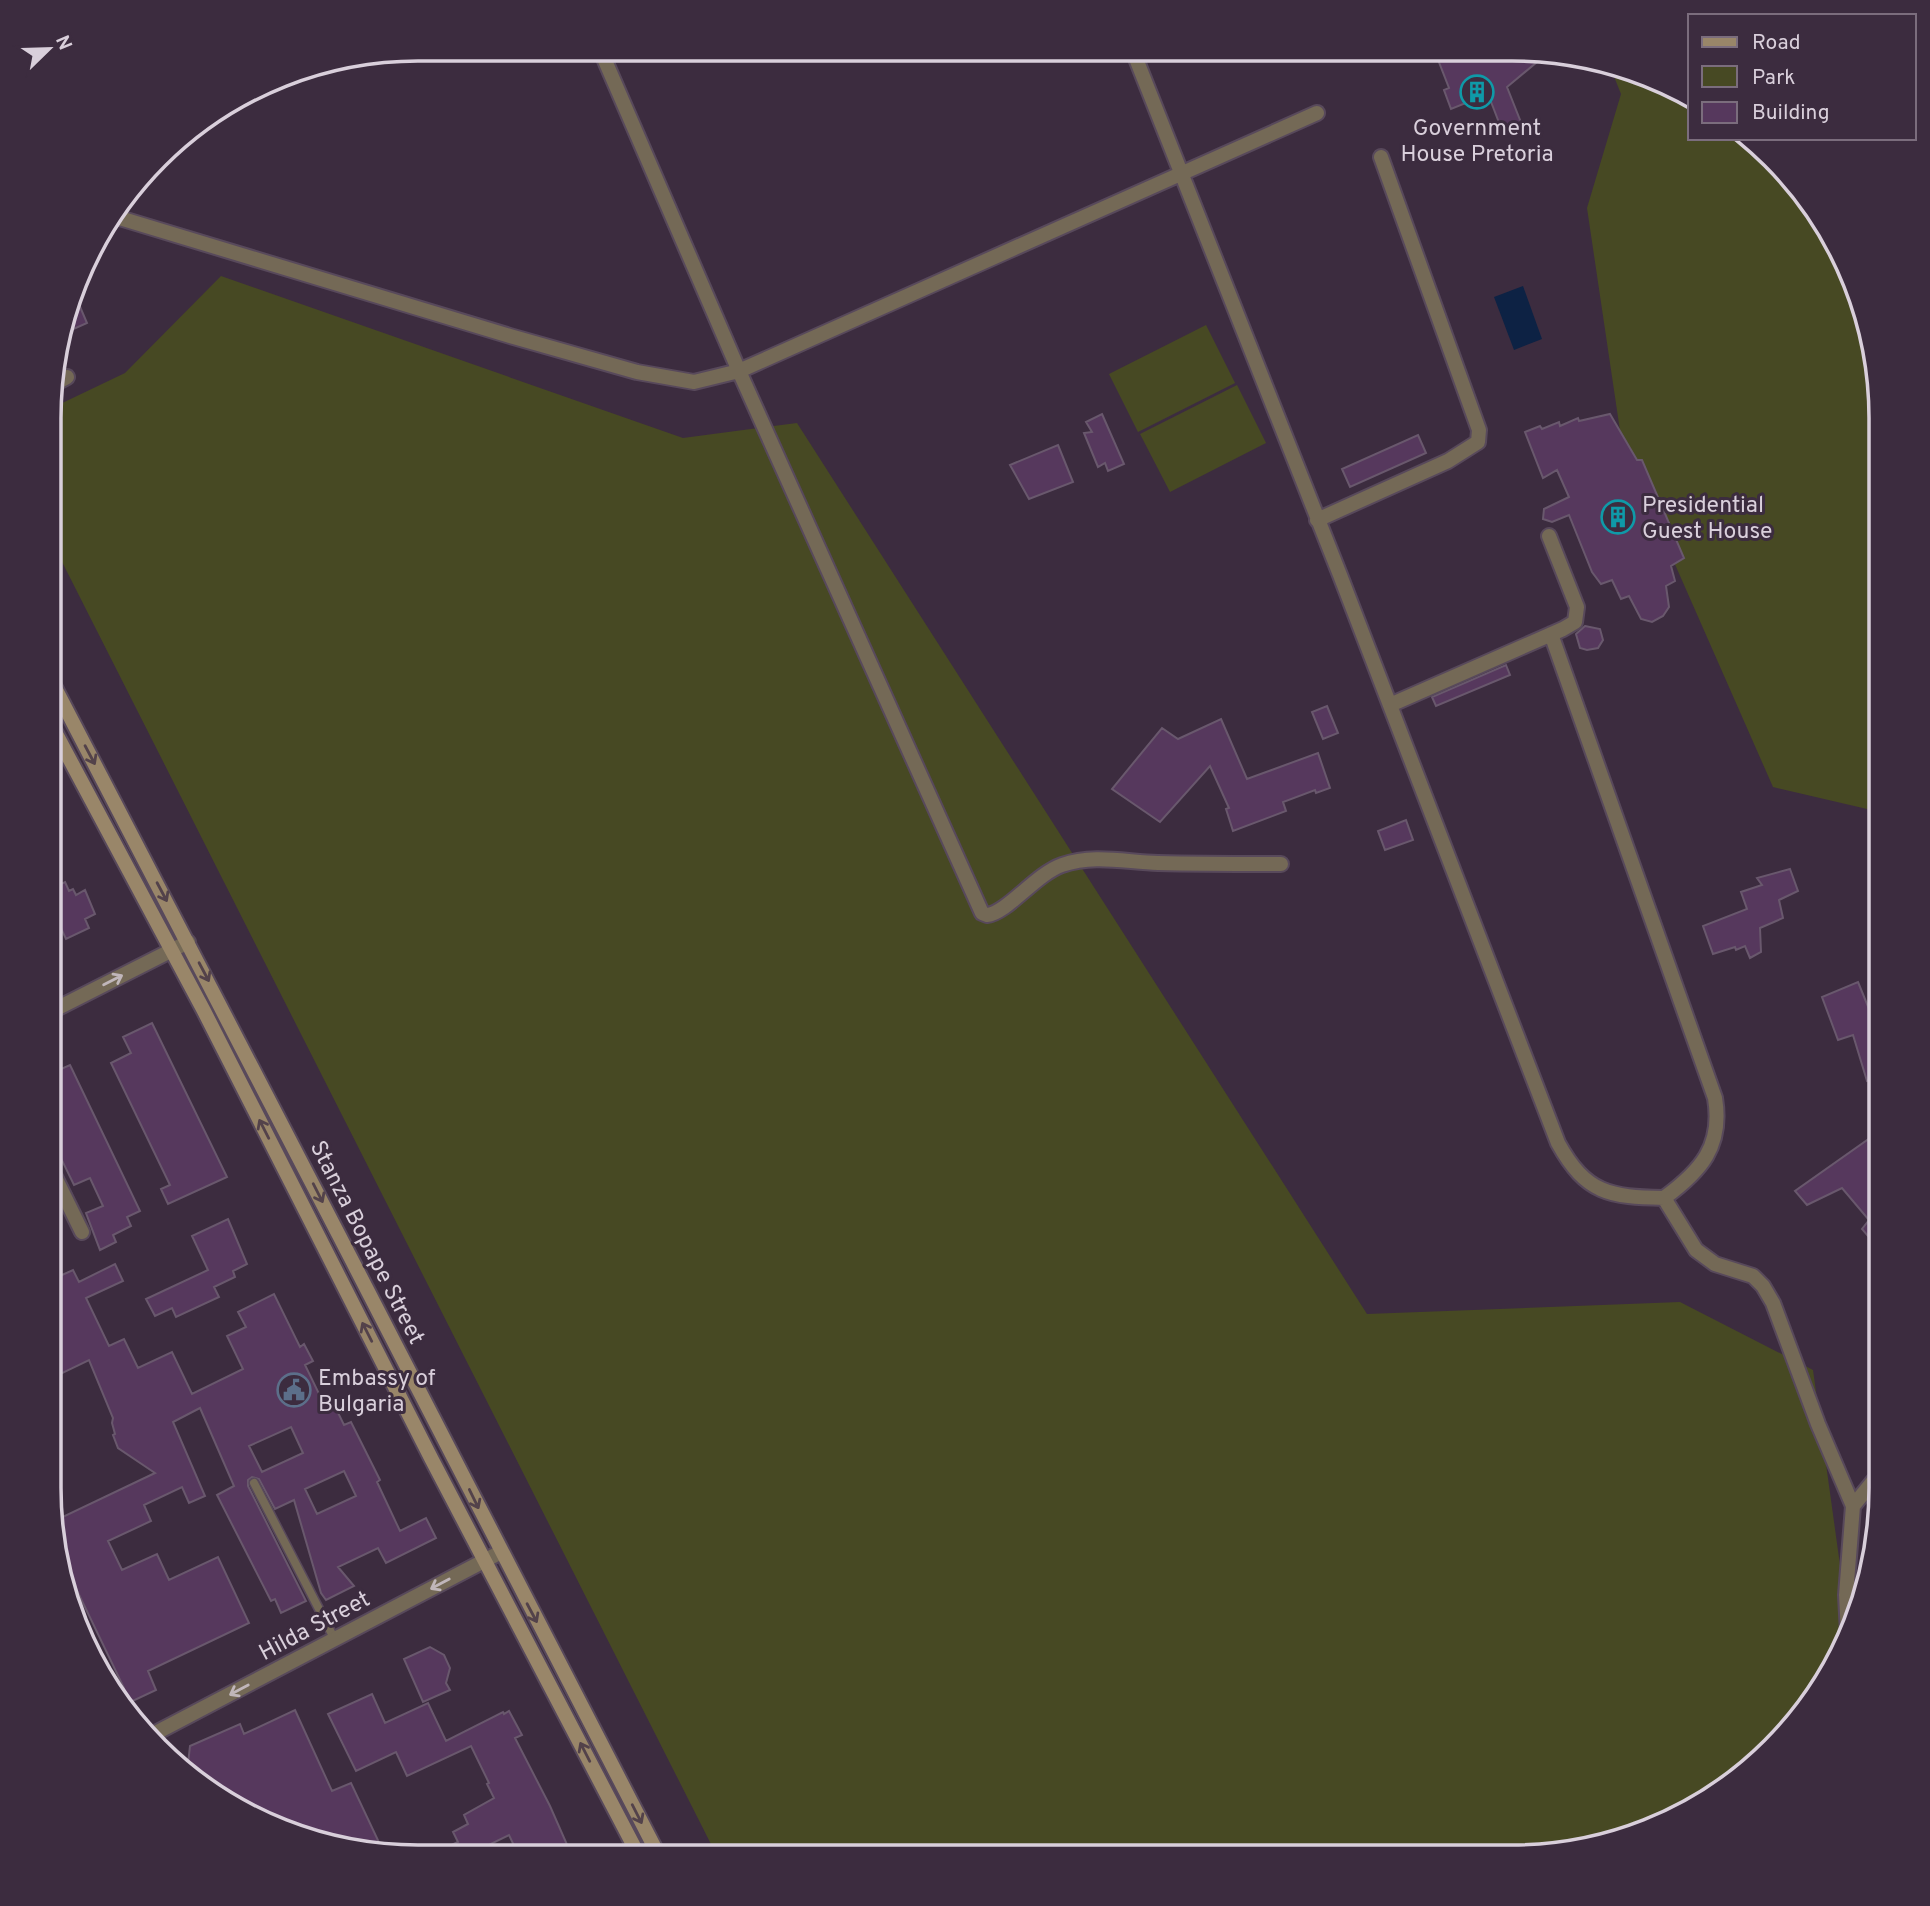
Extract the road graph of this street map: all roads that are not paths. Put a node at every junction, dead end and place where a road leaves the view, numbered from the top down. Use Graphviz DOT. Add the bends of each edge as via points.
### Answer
graph roads {
  1 [pos="605,61"];
  2 [pos="1136,61"];
  3 [pos="1317,113"];
  4 [pos="1381,157"];
  5 [pos="1182,174"];
  6 [pos="122,219"];
  7 [pos="739,371"];
  8 [pos="1317,520"];
  9 [pos="1549,537"];
  10 [pos="1551,634"];
  11 [pos="61,699"];
  12 [pos="1390,705"];
  13 [pos="61,743"];
  14 [pos="1282,864"];
  15 [pos="188,942"];
  16 [pos="171,950"];
  17 [pos="61,1006"];
  18 [pos="61,1190"];
  19 [pos="1664,1198"];
  20 [pos="82,1233"];
  21 [pos="254,1483"];
  22 [pos="1869,1486"];
  23 [pos="1853,1506"];
  24 [pos="501,1552"];
  25 [pos="484,1561"];
  26 [pos="1847,1612"];
  27 [pos="335,1640"];
  28 [pos="158,1732"];
  29 [pos="633,1845"];
  30 [pos="653,1845"];
  1 -- 7 [label="street"];
  2 -- 5 [label="street"];
  3 -- 5 [label="street"];
  4 -- 8 [label="street" via="1479,430 1478,442 1448,461"];
  5 -- 7 [label="street"];
  5 -- 8 [label="street"];
  6 -- 7 [label="street" via="664,379 694,382"];
  7 -- 14 [label="street" via="982,913 1001,911 1028,886 1062,865 1095,859"];
  8 -- 12 [label="street"];
  9 -- 10 [label="street" via="1577,607 1575,622"];
  10 -- 12 [label="street"];
  10 -- 19 [label="street" via="1715,1098 1717,1133 1710,1151 1688,1179"];
  11 -- 15 [label="main road, Stanza Bopape Street, one-way"];
  12 -- 19 [label="street" via="1568,1161 1597,1189 1624,1197"];
  13 -- 16 [label="main road, Stanza Bopape Street"];
  15 -- 16 [label="street"];
  15 -- 24 [label="main road, Stanza Bopape Street, one-way"];
  17 -- 16 [label="street, one-way"];
  25 -- 16 [label="main road, Stanza Bopape Street, one-way"];
  18 -- 20 [label="street"];
  19 -- 23 [label="street" via="1696,1250 1715,1264 1753,1276 1763,1286"];
  21 -- 27 [label="lane"];
  22 -- 23 [label="street"];
  23 -- 26 [label="street"];
  24 -- 25 [label="street, Hilda Street"];
  24 -- 30 [label="main road, Stanza Bopape Street, one-way"];
  25 -- 27 [label="street, Hilda Street, one-way"];
  29 -- 25 [label="main road, Stanza Bopape Street, one-way"];
  27 -- 28 [label="street, Hilda Street, one-way"];
}
